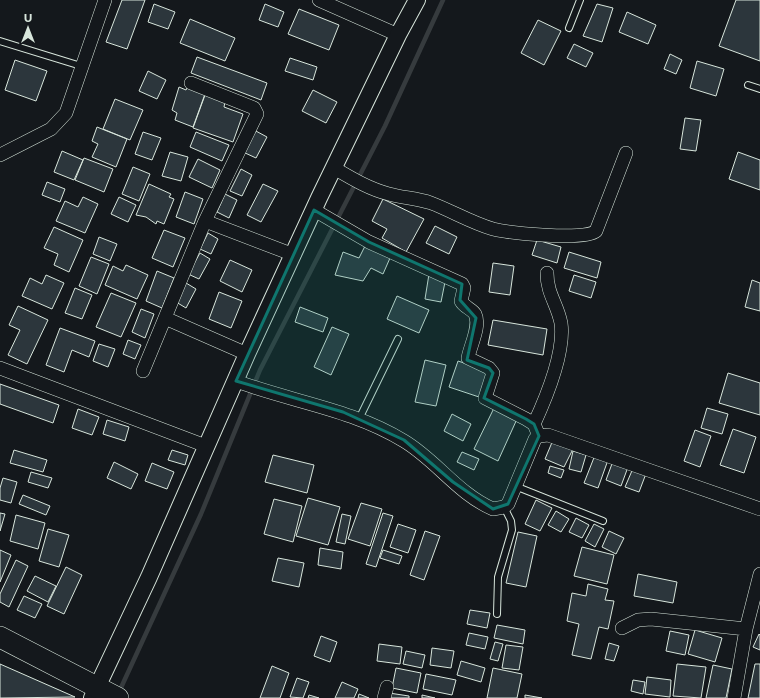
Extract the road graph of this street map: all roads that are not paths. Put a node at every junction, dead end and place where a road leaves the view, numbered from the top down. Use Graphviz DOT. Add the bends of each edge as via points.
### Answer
graph roads {
  1 [pos="105,0"];
  2 [pos="319,0"];
  3 [pos="417,0"];
  4 [pos="580,0"];
  5 [pos="569,28"];
  6 [pos="398,35"];
  7 [pos="0,41"];
  8 [pos="81,66"];
  9 [pos="191,83"];
  10 [pos="748,85"];
  11 [pos="760,89"];
  12 [pos="626,153"];
  13 [pos="0,155"];
  14 [pos="334,168"];
  15 [pos="314,210"];
  16 [pos="205,220"];
  17 [pos="294,255"];
  18 [pos="547,273"];
  19 [pos="165,318"];
  20 [pos="398,339"];
  21 [pos="247,354"];
  22 [pos="0,368"];
  23 [pos="143,371"];
  24 [pos="241,383"];
  25 [pos="359,419"];
  26 [pos="536,430"];
  27 [pos="206,446"];
  28 [pos="515,486"];
  29 [pos="504,507"];
  30 [pos="760,509"];
  31 [pos="603,521"];
  32 [pos="760,574"];
  33 [pos="497,614"];
  34 [pos="622,628"];
  35 [pos="746,629"];
  36 [pos="0,636"];
  37 [pos="103,693"];
  38 [pos="734,698"];
  1 -- 8 [label="street"];
  2 -- 6 [label="street"];
  3 -- 6 [label="street"];
  4 -- 5 [label="lane"];
  6 -- 14 [label="street"];
  7 -- 8 [label="lane"];
  8 -- 13 [label="street" via="66,113 59,123"];
  9 -- 16 [label="street" via="254,108 257,112"];
  10 -- 11 [label="lane"];
  12 -- 14 [label="street" via="596,232 586,236 523,234 492,229 430,203 369,187"];
  14 -- 15 [label="street"];
  15 -- 17 [label="street"];
  15 -- 26 [label="street" via="369,242 462,284 464,288 461,302 476,318 468,358 489,368 493,373 485,398"];
  16 -- 17 [label="street"];
  16 -- 19 [label="street"];
  17 -- 21 [label="street"];
  18 -- 26 [label="street" via="549,293 561,324 555,371"];
  19 -- 21 [label="street"];
  19 -- 23 [label="street"];
  20 -- 25 [label="lane"];
  21 -- 24 [label="street"];
  22 -- 27 [label="street"];
  24 -- 25 [label="street"];
  24 -- 27 [label="street"];
  25 -- 29 [label="street" via="404,440 486,506 493,509"];
  26 -- 28 [label="street" via="535,439"];
  26 -- 30 [label="street"];
  27 -- 37 [label="street" via="149,577"];
  28 -- 29 [label="street"];
  28 -- 31 [label="lane"];
  29 -- 33 [label="lane" via="511,521 512,530 498,577"];
  32 -- 35 [label="street"];
  34 -- 35 [label="street" via="638,620 651,619"];
  35 -- 38 [label="street"];
  36 -- 37 [label="main road"];
}
